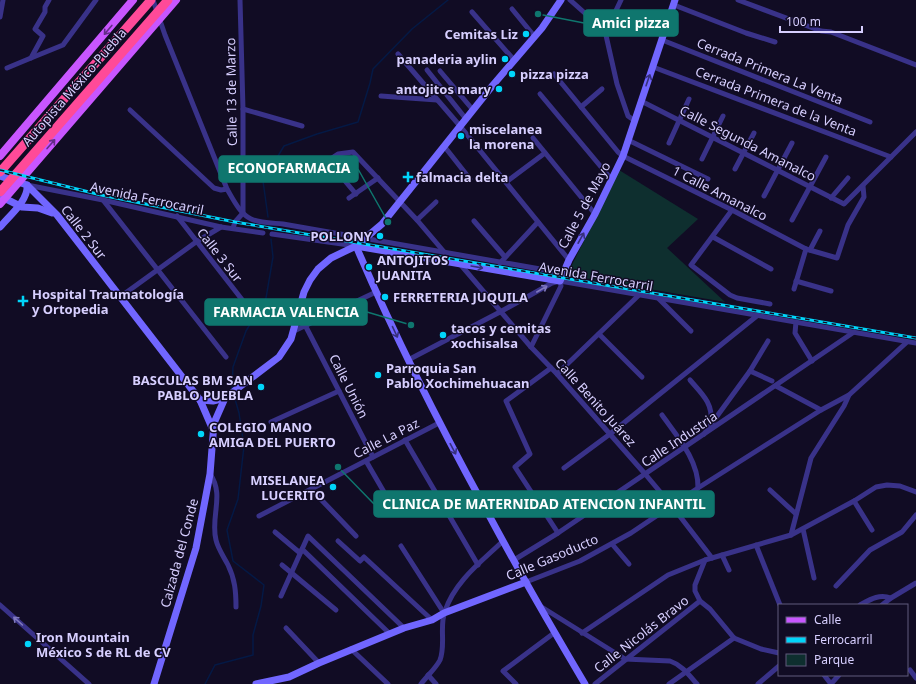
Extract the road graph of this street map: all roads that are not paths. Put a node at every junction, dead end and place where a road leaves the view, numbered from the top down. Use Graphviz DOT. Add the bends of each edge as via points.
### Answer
graph roads {
  1 [pos="3,0"];
  2 [pos="49,0"];
  3 [pos="96,0"];
  4 [pos="133,0"];
  5 [pos="176,0"];
  6 [pos="240,0"];
  7 [pos="561,0"];
  8 [pos="570,0"];
  9 [pos="621,0"];
  10 [pos="738,0"];
  11 [pos="675,2"];
  12 [pos="157,3"];
  13 [pos="512,9"];
  14 [pos="472,12"];
  15 [pos="0,17"];
  16 [pos="612,19"];
  17 [pos="637,30"];
  18 [pos="605,31"];
  19 [pos="535,37"];
  20 [pos="662,40"];
  21 [pos="775,42"];
  22 [pos="398,54"];
  23 [pos="31,58"];
  24 [pos="514,60"];
  25 [pos="916,65"];
  26 [pos="653,67"];
  27 [pos="7,68"];
  28 [pos="426,70"];
  29 [pos="440,71"];
  30 [pos="554,74"];
  31 [pos="602,89"];
  32 [pos="540,94"];
  33 [pos="381,96"];
  34 [pos="689,99"];
  35 [pos="437,100"];
  36 [pos="641,101"];
  37 [pos="581,107"];
  38 [pos="243,109"];
  39 [pos="130,110"];
  40 [pos="473,110"];
  41 [pos="723,116"];
  42 [pos="466,119"];
  43 [pos="679,120"];
  44 [pos="634,121"];
  45 [pos="870,122"];
  46 [pos="302,126"];
  47 [pos="460,126"];
  48 [pos="916,132"];
  49 [pos="754,133"];
  50 [pos="713,137"];
  51 [pos="533,138"];
  52 [pos="628,140"];
  53 [pos="669,143"];
  54 [pos="792,144"];
  55 [pos="444,146"];
  56 [pos="545,153"];
  57 [pos="744,153"];
  58 [pos="0,156"];
  59 [pos="623,156"];
  60 [pos="826,157"];
  61 [pos="891,157"];
  62 [pos="702,159"];
  63 [pos="1,168"];
  64 [pos="735,169"];
  65 [pos="777,170"];
  66 [pos="22,172"];
  67 [pos="0,176"];
  68 [pos="304,176"];
  69 [pos="378,178"];
  70 [pos="848,178"];
  71 [pos="470,179"];
  72 [pos="708,179"];
  73 [pos="612,180"];
  74 [pos="345,181"];
  75 [pos="506,182"];
  76 [pos="27,185"];
  77 [pos="863,186"];
  78 [pos="0,187"];
  79 [pos="810,187"];
  80 [pos="227,189"];
  81 [pos="356,194"];
  82 [pos="764,196"];
  83 [pos="1,198"];
  84 [pos="349,198"];
  85 [pos="831,198"];
  86 [pos="104,200"];
  87 [pos="400,201"];
  88 [pos="436,202"];
  89 [pos="18,206"];
  90 [pos="732,210"];
  91 [pos="243,213"];
  92 [pos="595,214"];
  93 [pos="57,215"];
  94 [pos="177,216"];
  95 [pos="417,220"];
  96 [pos="792,220"];
  97 [pos="474,221"];
  98 [pos="538,222"];
  99 [pos="0,227"];
  100 [pos="221,227"];
  101 [pos="232,228"];
  102 [pos="820,231"];
  103 [pos="263,232"];
  104 [pos="272,234"];
  105 [pos="713,237"];
  106 [pos="364,239"];
  107 [pos="196,242"];
  108 [pos="356,246"];
  109 [pos="808,250"];
  110 [pos="445,253"];
  111 [pos="505,257"];
  112 [pos="569,260"];
  113 [pos="500,262"];
  114 [pos="460,264"];
  115 [pos="158,269"];
  116 [pos="771,269"];
  117 [pos="563,273"];
  118 [pos="560,281"];
  119 [pos="796,281"];
  120 [pos="794,289"];
  121 [pos="831,291"];
  122 [pos="376,292"];
  123 [pos="640,294"];
  124 [pos="120,297"];
  125 [pos="659,299"];
  126 [pos="770,304"];
  127 [pos="247,306"];
  128 [pos="500,312"];
  129 [pos="758,315"];
  130 [pos="796,322"];
  131 [pos="305,325"];
  132 [pos="294,331"];
  133 [pos="690,331"];
  134 [pos="854,332"];
  135 [pos="599,334"];
  136 [pos="768,341"];
  137 [pos="907,342"];
  138 [pos="916,343"];
  139 [pos="531,348"];
  140 [pos="226,358"];
  141 [pos="408,360"];
  142 [pos="812,361"];
  143 [pos="551,368"];
  144 [pos="750,371"];
  145 [pos="557,374"];
  146 [pos="642,377"];
  147 [pos="690,380"];
  148 [pos="772,381"];
  149 [pos="776,386"];
  150 [pos="339,391"];
  151 [pos="849,395"];
  152 [pos="225,398"];
  153 [pos="200,400"];
  154 [pos="821,410"];
  155 [pos="662,415"];
  156 [pos="271,422"];
  157 [pos="439,423"];
  158 [pos="711,423"];
  159 [pos="213,430"];
  160 [pos="610,434"];
  161 [pos="702,436"];
  162 [pos="405,440"];
  163 [pos="685,447"];
  164 [pos="373,457"];
  165 [pos="366,461"];
  166 [pos="564,468"];
  167 [pos="210,474"];
  168 [pos="646,475"];
  169 [pos="698,488"];
  170 [pos="311,489"];
  171 [pos="770,490"];
  172 [pos="916,492"];
  173 [pos="854,501"];
  174 [pos="672,506"];
  175 [pos="395,511"];
  176 [pos="796,514"];
  177 [pos="916,515"];
  178 [pos="259,516"];
  179 [pos="803,530"];
  180 [pos="872,530"];
  181 [pos="275,532"];
  182 [pos="558,534"];
  183 [pos="791,535"];
  184 [pos="356,536"];
  185 [pos="338,541"];
  186 [pos="503,541"];
  187 [pos="612,544"];
  188 [pos="756,545"];
  189 [pos="401,546"];
  190 [pos="301,551"];
  191 [pos="722,555"];
  192 [pos="712,558"];
  193 [pos="514,560"];
  194 [pos="705,560"];
  195 [pos="629,564"];
  196 [pos="282,565"];
  197 [pos="478,566"];
  198 [pos="729,570"];
  199 [pos="292,572"];
  200 [pos="814,578"];
  201 [pos="526,582"];
  202 [pos="916,583"];
  203 [pos="836,586"];
  204 [pos="281,596"];
  205 [pos="891,598"];
  206 [pos="700,601"];
  207 [pos="780,604"];
  208 [pos="862,604"];
  209 [pos="883,604"];
  210 [pos="0,605"];
  211 [pos="538,605"];
  212 [pos="236,607"];
  213 [pos="336,610"];
  214 [pos="444,613"];
  215 [pos="432,620"];
  216 [pos="286,628"];
  217 [pos="404,628"];
  218 [pos="554,633"];
  219 [pos="582,633"];
  220 [pos="390,634"];
  221 [pos="734,638"];
  222 [pos="351,649"];
  223 [pos="778,653"];
  224 [pos="625,660"];
  225 [pos="319,663"];
  226 [pos="778,667"];
  227 [pos="910,670"];
  228 [pos="686,672"];
  229 [pos="428,675"];
  230 [pos="825,676"];
  231 [pos="838,676"];
  232 [pos="916,678"];
  233 [pos="89,684"];
  234 [pos="154,684"];
  235 [pos="257,684"];
  236 [pos="388,684"];
  237 [pos="421,684"];
  238 [pos="436,684"];
  239 [pos="516,684"];
  240 [pos="585,684"];
  241 [pos="595,684"];
  242 [pos="669,684"];
  243 [pos="696,684"];
  244 [pos="758,684"];
  245 [pos="831,684"];
  1 -- 15 [label="street"];
  2 -- 23 [label="street" via="35,29 43,36"];
  3 -- 23 [label="street" via="63,45"];
  4 -- 58 [label="main road, one-way"];
  5 -- 12 [label="main road"];
  6 -- 38 [label="street, Calle 13 de Marzo"];
  7 -- 19 [label="street, Calzada del Conde"];
  8 -- 18 [label="street"];
  9 -- 16 [label="street"];
  10 -- 25 [label="street"];
  11 -- 20 [label="street, Calle 5 de Mayo"];
  11 -- 21 [label="street" via="737,29"];
  12 -- 63 [label="highway, Autopista México-Puebla"];
  12 -- 66 [label="highway, Autopista México-Puebla" via="152,18"];
  66 -- 12 [label="main road, one-way" via="152,29"];
  12 -- 78 [label="highway"];
  12 -- 80 [label="street" via="165,35"];
  13 -- 19 [label="street"];
  14 -- 24 [label="street"];
  16 -- 17 [label="street"];
  16 -- 18 [label="street"];
  18 -- 44 [label="street" via="617,84 628,116"];
  19 -- 24 [label="street, Calzada del Conde"];
  20 -- 26 [label="street, Calle 5 de Mayo"];
  20 -- 45 [label="street, Cerrada Primera La Venta"];
  22 -- 35 [label="street"];
  23 -- 27 [label="street"];
  24 -- 40 [label="street, Calzada del Conde"];
  36 -- 26 [label="street, Calle 5 de Mayo, one-way"];
  26 -- 61 [label="street, Cerrada Primera de la Venta"];
  28 -- 42 [label="street"];
  29 -- 40 [label="street"];
  30 -- 37 [label="street"];
  31 -- 37 [label="street"];
  32 -- 73 [label="street"];
  33 -- 35 [label="street"];
  34 -- 43 [label="street"];
  35 -- 47 [label="street"];
  36 -- 43 [label="street, Calle Segunda Amanalco"];
  36 -- 44 [label="street, Calle 5 de Mayo"];
  37 -- 59 [label="street"];
  38 -- 46 [label="street"];
  38 -- 91 [label="street, Calle 13 de Marzo"];
  39 -- 80 [label="street" via="214,188"];
  40 -- 42 [label="street, Calzada del Conde"];
  41 -- 50 [label="street"];
  42 -- 47 [label="street, Calzada del Conde"];
  43 -- 50 [label="street, Calle Segunda Amanalco"];
  43 -- 53 [label="street"];
  44 -- 52 [label="street, Calle 5 de Mayo"];
  47 -- 55 [label="street, Calzada del Conde"];
  47 -- 75 [label="street"];
  48 -- 61 [label="street"];
  49 -- 57 [label="street"];
  50 -- 57 [label="street, Calle Segunda Amanalco"];
  50 -- 62 [label="street"];
  51 -- 56 [label="street"];
  52 -- 59 [label="street, Calle 5 de Mayo"];
  52 -- 72 [label="street"];
  54 -- 65 [label="street"];
  55 -- 71 [label="street"];
  55 -- 87 [label="street, Calzada del Conde"];
  56 -- 75 [label="street"];
  56 -- 92 [label="street"];
  57 -- 64 [label="street"];
  57 -- 65 [label="street, Calle Segunda Amanalco"];
  59 -- 73 [label="street, Calle 5 de Mayo"];
  59 -- 90 [label="street, 1 Calle Amanalco"];
  60 -- 79 [label="street"];
  61 -- 77 [label="street"];
  65 -- 79 [label="street, Calle Segunda Amanalco"];
  65 -- 82 [label="street"];
  66 -- 83 [label="highway, Autopista México-Puebla"];
  67 -- 76 [label="street"];
  68 -- 69 [label="street" via="338,154 353,152"];
  69 -- 81 [label="street"];
  69 -- 87 [label="street"];
  70 -- 85 [label="street"];
  73 -- 92 [label="street, Calle 5 de Mayo"];
  74 -- 81 [label="street"];
  75 -- 98 [label="street"];
  76 -- 86 [label="street, Avenida Ferrocarril"];
  76 -- 89 [label="street" via="25,198"];
  76 -- 93 [label="street, Calle 2 Sur"];
  77 -- 85 [label="street, Calle Segunda Amanalco" via="844,204"];
  77 -- 109 [label="street, 1 Calle Amanalco" via="864,197 848,225 837,258"];
  79 -- 85 [label="street, Calle Segunda Amanalco"];
  79 -- 96 [label="street"];
  80 -- 91 [label="street"];
  81 -- 84 [label="street"];
  83 -- 89 [label="street"];
  86 -- 94 [label="street, Avenida Ferrocarril"];
  86 -- 115 [label="street"];
  87 -- 95 [label="street"];
  87 -- 106 [label="street, Calzada del Conde" via="382,224"];
  88 -- 95 [label="street"];
  89 -- 93 [label="street" via="38,208"];
  89 -- 99 [label="street"];
  90 -- 105 [label="street"];
  90 -- 109 [label="street, 1 Calle Amanalco"];
  91 -- 101 [label="street"];
  91 -- 106 [label="street" via="252,220"];
  112 -- 92 [label="street, Calle 5 de Mayo, one-way"];
  93 -- 124 [label="street, Calle 2 Sur"];
  94 -- 100 [label="street, Avenida Ferrocarril"];
  94 -- 107 [label="street, Calle 3 Sur"];
  95 -- 110 [label="street"];
  97 -- 111 [label="street"];
  98 -- 111 [label="street"];
  98 -- 112 [label="street"];
  100 -- 101 [label="street, Avenida Ferrocarril"];
  100 -- 107 [label="street"];
  101 -- 103 [label="street, Avenida Ferrocarril"];
  102 -- 109 [label="street"];
  104 -- 108 [label="street, Avenida Ferrocarril"];
  105 -- 116 [label="street"];
  105 -- 126 [label="street" via="691,265 730,295"];
  106 -- 108 [label="street, Calzada del Conde"];
  106 -- 110 [label="street"];
  107 -- 115 [label="street"];
  107 -- 127 [label="street, Calle 3 Sur"];
  108 -- 114 [label="street, Avenida Ferrocarril"];
  108 -- 122 [label="street"];
  108 -- 132 [label="street, Calzada del Conde" via="331,258 318,269 304,292"];
  109 -- 119 [label="street"];
  110 -- 113 [label="street"];
  111 -- 113 [label="street"];
  112 -- 117 [label="street, Calle 5 de Mayo"];
  113 -- 117 [label="street"];
  114 -- 118 [label="street, Avenida Ferrocarril, one-way"];
  114 -- 128 [label="street, Calle Benito Juárez"];
  115 -- 124 [label="street"];
  115 -- 140 [label="street"];
  117 -- 118 [label="street, Calle 5 de Mayo"];
  118 -- 123 [label="street, Avenida Ferrocarril"];
  128 -- 118 [label="street, one-way" via="552,282"];
  118 -- 139 [label="street" via="561,286"];
  119 -- 120 [label="street"];
  119 -- 121 [label="street"];
  122 -- 131 [label="street"];
  122 -- 141 [label="street, one-way"];
  123 -- 125 [label="street, Avenida Ferrocarril"];
  123 -- 135 [label="street"];
  124 -- 153 [label="street, Calle 2 Sur"];
  125 -- 129 [label="street, Avenida Ferrocarril"];
  125 -- 133 [label="street"];
  128 -- 139 [label="street, Calle Benito Juárez"];
  128 -- 141 [label="street"];
  129 -- 130 [label="street, Avenida Ferrocarril"];
  129 -- 160 [label="street"];
  130 -- 134 [label="street, Avenida Ferrocarril"];
  130 -- 142 [label="street" via="795,333"];
  131 -- 132 [label="street"];
  131 -- 150 [label="street, Calle Unión"];
  132 -- 152 [label="street, Calzada del Conde" via="279,357"];
  134 -- 137 [label="street, Avenida Ferrocarril"];
  134 -- 142 [label="street, Calle Industria"];
  135 -- 145 [label="street"];
  135 -- 146 [label="street"];
  136 -- 144 [label="street"];
  137 -- 138 [label="street, Avenida Ferrocarril"];
  137 -- 151 [label="street, Calle Gasoducto"];
  139 -- 143 [label="street, Calle Benito Juárez"];
  141 -- 157 [label="street"];
  142 -- 149 [label="street, Calle Industria"];
  143 -- 145 [label="street, Calle Benito Juárez"];
  143 -- 182 [label="street" via="506,401 530,454 514,467"];
  144 -- 148 [label="street"];
  144 -- 158 [label="street"];
  145 -- 160 [label="street, Calle Benito Juárez"];
  147 -- 158 [label="street" via="710,406"];
  149 -- 154 [label="street"];
  149 -- 161 [label="street, Calle Industria"];
  150 -- 156 [label="street"];
  150 -- 164 [label="street, Calle Unión"];
  151 -- 154 [label="street, Calle Gasoducto"];
  151 -- 176 [label="street" via="812,458"];
  152 -- 153 [label="street" via="216,401"];
  152 -- 159 [label="street, Calzada del Conde"];
  153 -- 159 [label="street, Calle 2 Sur"];
  154 -- 169 [label="street, Calle Gasoducto"];
  155 -- 163 [label="street"];
  157 -- 162 [label="street, Calle La Paz"];
  157 -- 186 [label="street, one-way"];
  158 -- 161 [label="street"];
  159 -- 167 [label="street, Calzada del Conde"];
  160 -- 166 [label="street"];
  160 -- 168 [label="street, Calle Benito Juárez"];
  161 -- 163 [label="street, Calle Industria"];
  162 -- 164 [label="street, Calle La Paz"];
  162 -- 197 [label="street"];
  163 -- 168 [label="street, Calle Industria"];
  163 -- 169 [label="street" via="698,479"];
  164 -- 165 [label="street, Calle La Paz"];
  165 -- 170 [label="street, Calle La Paz"];
  165 -- 175 [label="street"];
  167 -- 212 [label="street" via="217,488 216,539 236,589"];
  167 -- 234 [label="street, Calzada del Conde" via="196,548"];
  168 -- 174 [label="street, Calle Benito Juárez"];
  168 -- 182 [label="street, Calle Industria"];
  169 -- 174 [label="street, Calle Gasoducto"];
  170 -- 178 [label="street, Calle La Paz"];
  170 -- 184 [label="street"];
  171 -- 176 [label="street"];
  172 -- 173 [label="street" via="900,486 887,485 876,487"];
  173 -- 179 [label="street"];
  173 -- 180 [label="street"];
  174 -- 187 [label="street, Calle Gasoducto"];
  174 -- 192 [label="street, Calle Benito Juárez"];
  176 -- 183 [label="street"];
  177 -- 203 [label="street" via="902,532 870,550"];
  179 -- 183 [label="street"];
  179 -- 200 [label="street"];
  181 -- 190 [label="street"];
  182 -- 193 [label="street, Calle Industria"];
  183 -- 188 [label="street"];
  185 -- 215 [label="street" via="360,561 364,557"];
  186 -- 193 [label="street"];
  186 -- 197 [label="street"];
  187 -- 195 [label="street"];
  187 -- 201 [label="street, Calle Gasoducto" via="580,561"];
  188 -- 191 [label="street"];
  188 -- 207 [label="street"];
  189 -- 214 [label="street"];
  190 -- 199 [label="street"];
  190 -- 217 [label="street" via="308,536"];
  190 -- 220 [label="street"];
  191 -- 192 [label="street"];
  191 -- 198 [label="street"];
  192 -- 194 [label="street"];
  193 -- 201 [label="street"];
  194 -- 206 [label="street" via="695,585"];
  194 -- 219 [label="street" via="668,574"];
  196 -- 199 [label="street"];
  197 -- 214 [label="street" via="455,589"];
  199 -- 204 [label="street"];
  199 -- 213 [label="street"];
  201 -- 211 [label="street"];
  201 -- 214 [label="street, Calle Gasoducto"];
  202 -- 205 [label="street"];
  205 -- 208 [label="street" via="875,597"];
  205 -- 209 [label="street"];
  206 -- 221 [label="street"];
  206 -- 224 [label="street, Calle Nicolás Bravo"];
  233 -- 210 [label="street, one-way"];
  211 -- 218 [label="street"];
  211 -- 219 [label="street"];
  214 -- 215 [label="street, Calle Gasoducto"];
  214 -- 229 [label="street" via="442,652"];
  215 -- 217 [label="street, Calle Gasoducto"];
  216 -- 225 [label="street"];
  217 -- 220 [label="street, Calle Gasoducto"];
  218 -- 239 [label="street" via="503,671"];
  218 -- 240 [label="street"];
  219 -- 224 [label="street"];
  220 -- 222 [label="street, Calle Gasoducto"];
  221 -- 223 [label="street"];
  221 -- 228 [label="street"];
  222 -- 225 [label="street, Calle Gasoducto"];
  222 -- 236 [label="street"];
  224 -- 228 [label="street" via="670,661"];
  224 -- 241 [label="street, Calle Nicolás Bravo"];
  225 -- 235 [label="street, Calle Gasoducto" via="289,677"];
  226 -- 244 [label="street"];
  227 -- 232 [label="street"];
  228 -- 242 [label="street"];
  228 -- 243 [label="street"];
  229 -- 237 [label="street"];
  229 -- 238 [label="street"];
  230 -- 245 [label="street"];
  231 -- 245 [label="street"];
}
